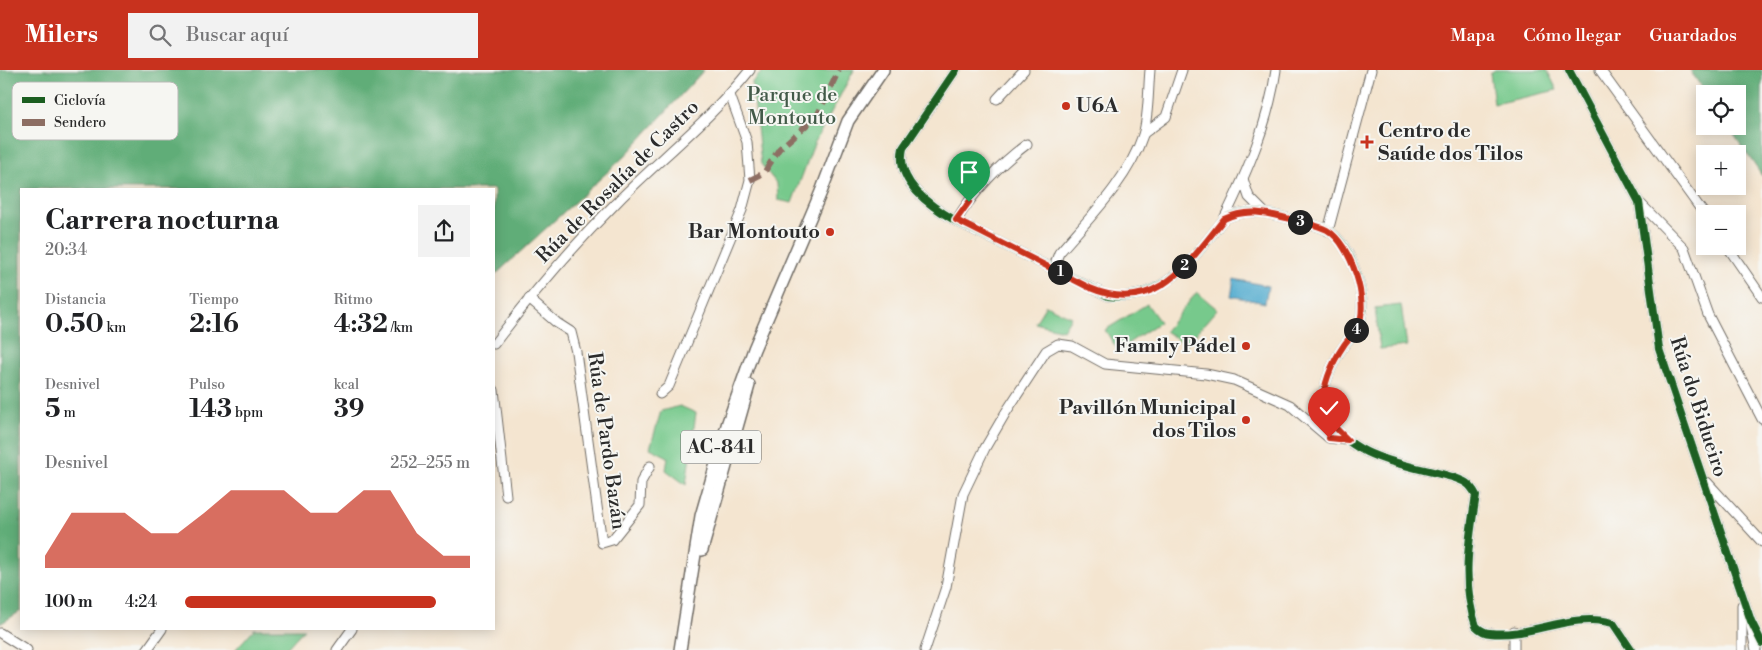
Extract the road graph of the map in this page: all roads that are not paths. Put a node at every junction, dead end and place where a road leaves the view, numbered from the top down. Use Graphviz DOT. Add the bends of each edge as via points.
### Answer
graph roads {
  1 [pos="750,70"];
  2 [pos="883,70"];
  3 [pos="956,70"];
  4 [pos="1024,70"];
  5 [pos="1150,70"];
  6 [pos="1182,70"];
  7 [pos="1276,70"];
  8 [pos="1371,70"];
  9 [pos="1569,70"];
  10 [pos="1600,70"];
  11 [pos="730,95"];
  12 [pos="997,99"];
  13 [pos="1144,133"];
  14 [pos="1027,144"];
  15 [pos="1243,179"];
  16 [pos="1639,202"];
  17 [pos="1698,205"];
  18 [pos="1264,212"];
  19 [pos="1224,219"];
  20 [pos="956,220"];
  21 [pos="1328,230"];
  22 [pos="1733,255"];
  23 [pos="1057,271"];
  24 [pos="1762,297"];
  25 [pos="529,299"];
  26 [pos="495,343"];
  27 [pos="660,394"];
  28 [pos="495,399"];
  29 [pos="1762,419"];
  30 [pos="1348,440"];
  31 [pos="650,466"];
  32 [pos="1703,477"];
  33 [pos="506,496"];
  34 [pos="1762,542"];
  35 [pos="1742,593"];
  36 [pos="161,630"];
  37 [pos="351,630"];
  38 [pos="1514,631"];
  39 [pos="0,633"];
  40 [pos="1758,639"];
  41 [pos="27,650"];
  42 [pos="147,650"];
  43 [pos="337,650"];
  44 [pos="680,650"];
  45 [pos="925,650"];
  46 [pos="1514,650"];
  47 [pos="1631,650"];
  48 [pos="1743,650"];
  49 [pos="1756,650"];
  1 -- 11 [label="street, Rúa de Rosalía de Castro"];
  2 -- 44 [label="main road, AC-841" via="848,120 754,349 728,422 701,516"];
  3 -- 20 [label="street" via="912,133 901,159 903,170 920,196"];
  4 -- 12 [label="street"];
  5 -- 13 [label="street"];
  6 -- 13 [label="street" via="1166,118"];
  7 -- 15 [label="street" via="1267,112"];
  8 -- 21 [label="street"];
  9 -- 16 [label="street, Rúa do Bidueiro"];
  10 -- 17 [label="street"];
  11 -- 25 [label="street, Rúa de Rosalía de Castro" via="618,201"];
  11 -- 27 [label="street" via="747,142 750,180 742,210 669,386"];
  13 -- 23 [label="street" via="1120,180 1059,253"];
  14 -- 20 [label="street" via="982,187"];
  15 -- 18 [label="street" via="1249,197"];
  15 -- 19 [label="street"];
  16 -- 29 [label="street" via="1688,254 1708,316"];
  16 -- 32 [label="street, Rúa do Bidueiro" via="1659,349"];
  18 -- 19 [label="street" via="1234,214"];
  18 -- 21 [label="street"];
  19 -- 23 [label="street" via="1172,279 1137,296 1108,296"];
  20 -- 23 [label="street"];
  21 -- 30 [label="street" via="1350,258 1357,277 1361,308 1358,327 1337,358 1324,397 1324,409 1332,424"];
  22 -- 24 [label="street"];
  25 -- 26 [label="street, Rúa de Rosalía de Castro"];
  25 -- 31 [label="street, Rúa de Pardo Bazán" via="571,332 602,542 612,540 640,504 641,482"];
  28 -- 33 [label="street"];
  30 -- 38 [label="street" via="1360,450 1452,477 1472,487 1476,495 1467,575 1476,626 1491,634"];
  30 -- 45 [label="street" via="1329,438 1290,405 1234,380 1206,374 1105,364 1072,346 1058,344 1046,351 1006,412 963,494 946,587"];
  32 -- 34 [label="street"];
  32 -- 35 [label="street, Rúa do Bidueiro"];
  35 -- 40 [label="street, Rúa do Bidueiro"];
  35 -- 48 [label="street, Rúa do Bidueiro"];
  36 -- 42 [label="street"];
  37 -- 43 [label="street"];
  38 -- 46 [label="street"];
  38 -- 47 [label="street" via="1565,622 1602,620 1613,623"];
  39 -- 41 [label="street"];
  40 -- 48 [label="street" via="1748,637"];
  40 -- 49 [label="street, Rúa do Bidueiro"];
}
